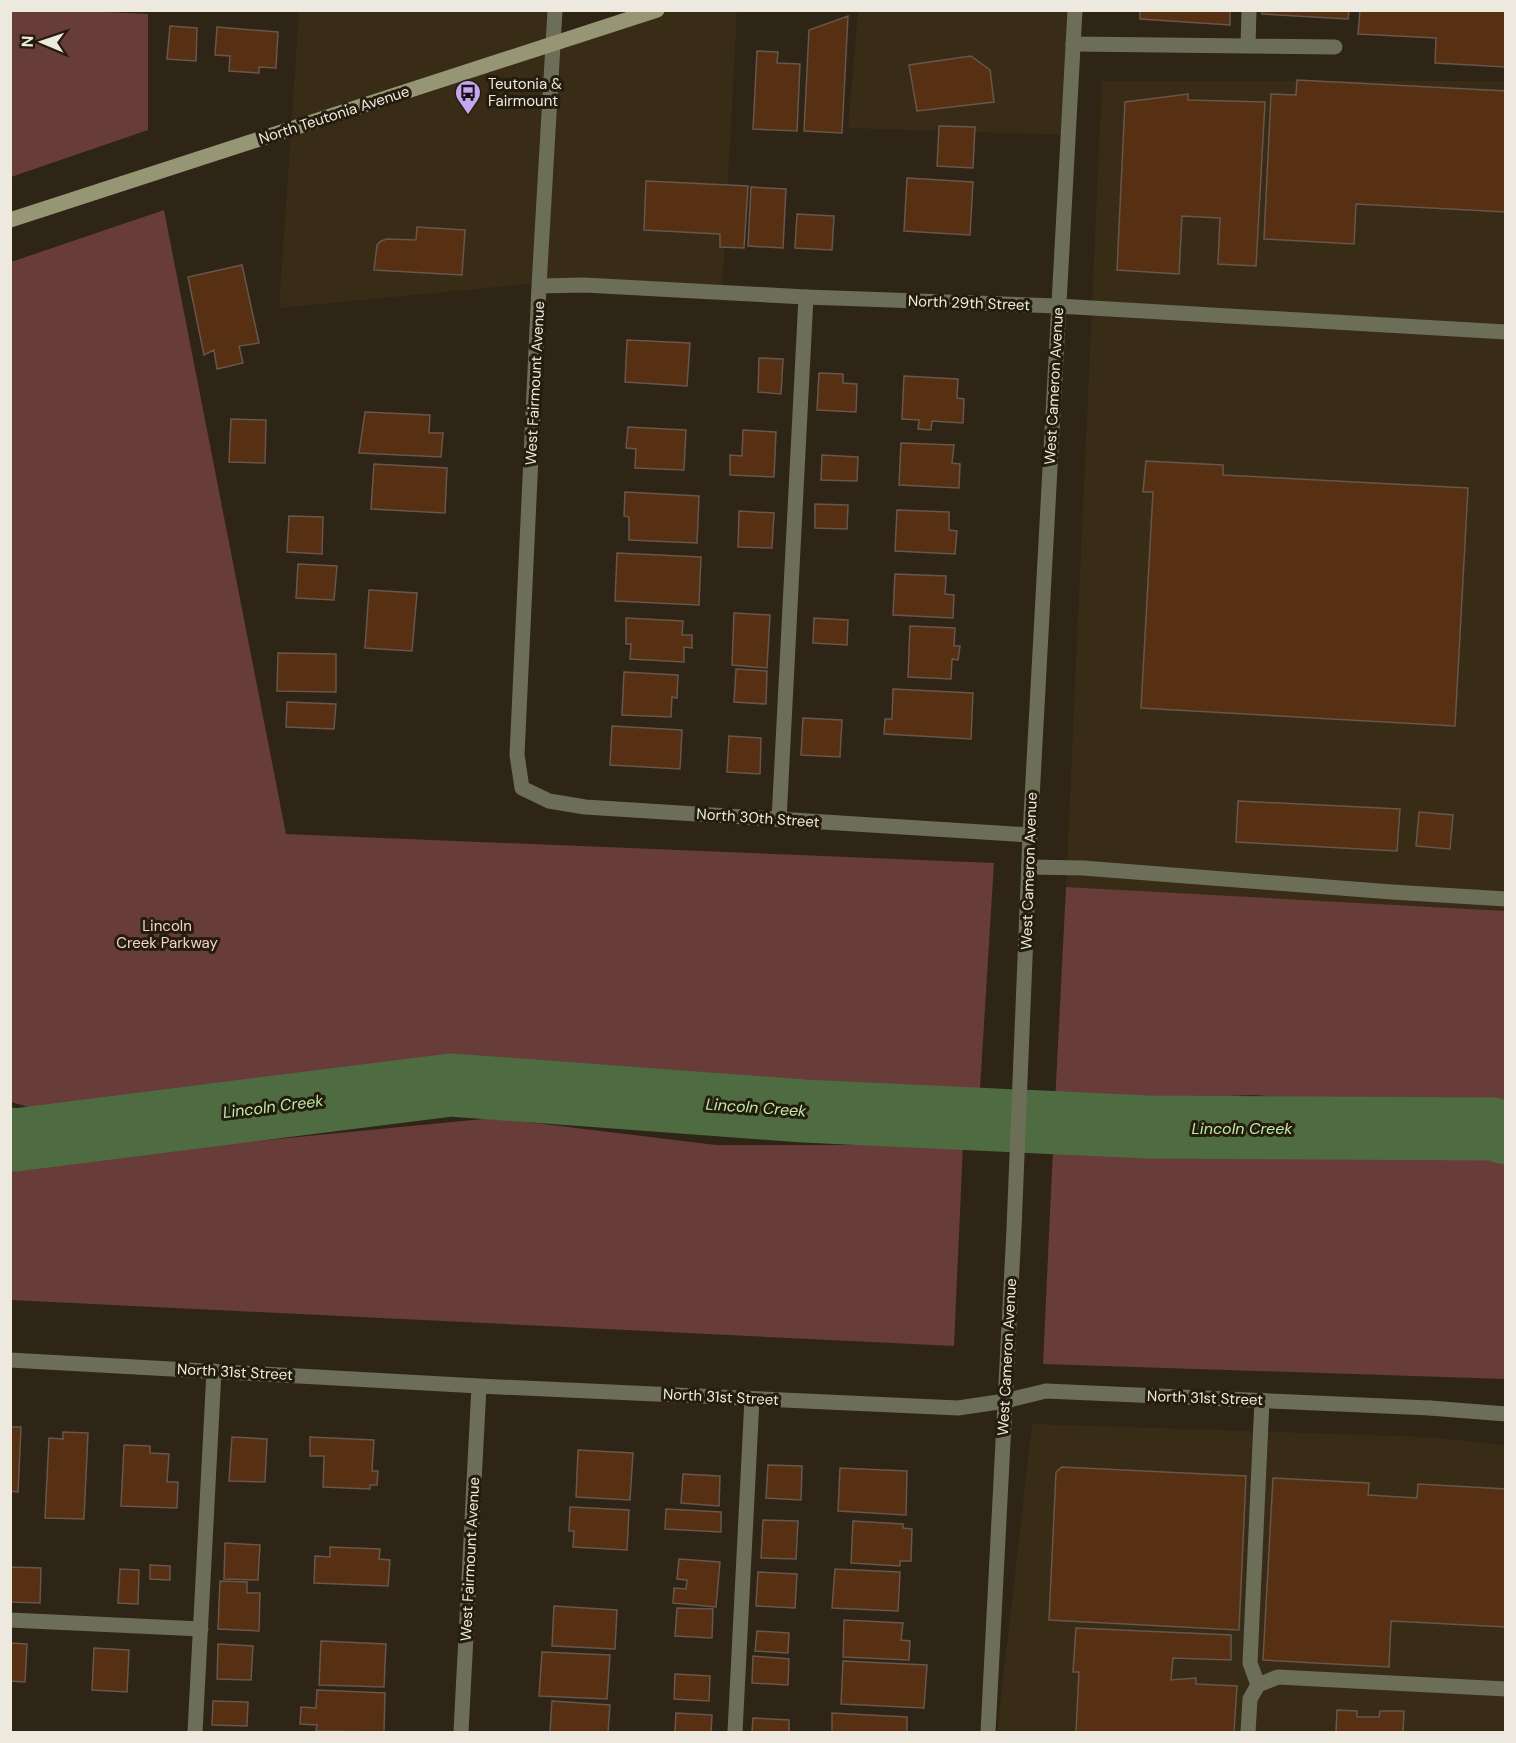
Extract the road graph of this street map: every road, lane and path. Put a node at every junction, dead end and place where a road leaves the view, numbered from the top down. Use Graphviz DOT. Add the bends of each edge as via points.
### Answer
graph roads {
  1 [pos="555,10"];
  2 [pos="657,10"];
  3 [pos="1075,10"];
  4 [pos="1249,10"];
  5 [pos="554,44"];
  6 [pos="1073,44"];
  7 [pos="1248,46"];
  8 [pos="1335,47"];
  9 [pos="10,220"];
  10 [pos="539,286"];
  11 [pos="806,297"];
  12 [pos="1058,306"];
  13 [pos="1506,332"];
  14 [pos="517,755"];
  15 [pos="778,820"];
  16 [pos="1030,836"];
  17 [pos="1029,867"];
  18 [pos="1506,899"];
  19 [pos="10,1360"];
  20 [pos="214,1371"];
  21 [pos="479,1386"];
  22 [pos="752,1399"];
  23 [pos="1262,1400"];
  24 [pos="1005,1401"];
  25 [pos="1506,1414"];
  26 [pos="10,1620"];
  27 [pos="201,1629"];
  28 [pos="1258,1685"];
  29 [pos="1506,1689"];
  30 [pos="195,1732"];
  31 [pos="461,1732"];
  32 [pos="735,1732"];
  33 [pos="988,1732"];
  34 [pos="1248,1732"];
  1 -- 5 [label="street, West Fairmount Avenue"];
  2 -- 5 [label="main road, North Teutonia Avenue"];
  3 -- 6 [label="street, West Cameron Avenue"];
  4 -- 7 [label="street"];
  5 -- 9 [label="main road, North Teutonia Avenue"];
  5 -- 10 [label="street, West Fairmount Avenue"];
  6 -- 7 [label="street"];
  6 -- 12 [label="street, West Cameron Avenue"];
  7 -- 8 [label="street"];
  10 -- 11 [label="street, North 29th Street"];
  10 -- 14 [label="street, West Fairmount Avenue"];
  11 -- 12 [label="street, North 29th Street"];
  11 -- 15 [label="street"];
  12 -- 13 [label="street, North 29th Street"];
  12 -- 16 [label="street, West Cameron Avenue"];
  14 -- 15 [label="street, North 30th Street" via="522,788 549,801 585,807"];
  15 -- 16 [label="street, North 30th Street"];
  16 -- 17 [label="street, West Cameron Avenue"];
  17 -- 18 [label="street"];
  17 -- 24 [label="street, West Cameron Avenue"];
  19 -- 20 [label="street, North 31st Street"];
  20 -- 21 [label="street, North 31st Street"];
  20 -- 27 [label="street"];
  21 -- 22 [label="street, North 31st Street"];
  21 -- 31 [label="street, West Fairmount Avenue"];
  22 -- 24 [label="street, North 31st Street" via="958,1408"];
  22 -- 32 [label="street"];
  23 -- 24 [label="street, North 31st Street" via="1046,1391"];
  23 -- 25 [label="street, North 31st Street"];
  23 -- 28 [label="street" via="1250,1663"];
  24 -- 33 [label="street, West Cameron Avenue"];
  26 -- 27 [label="street"];
  27 -- 30 [label="street"];
  28 -- 29 [label="street" via="1278,1677"];
  28 -- 34 [label="street" via="1250,1699"];
}
